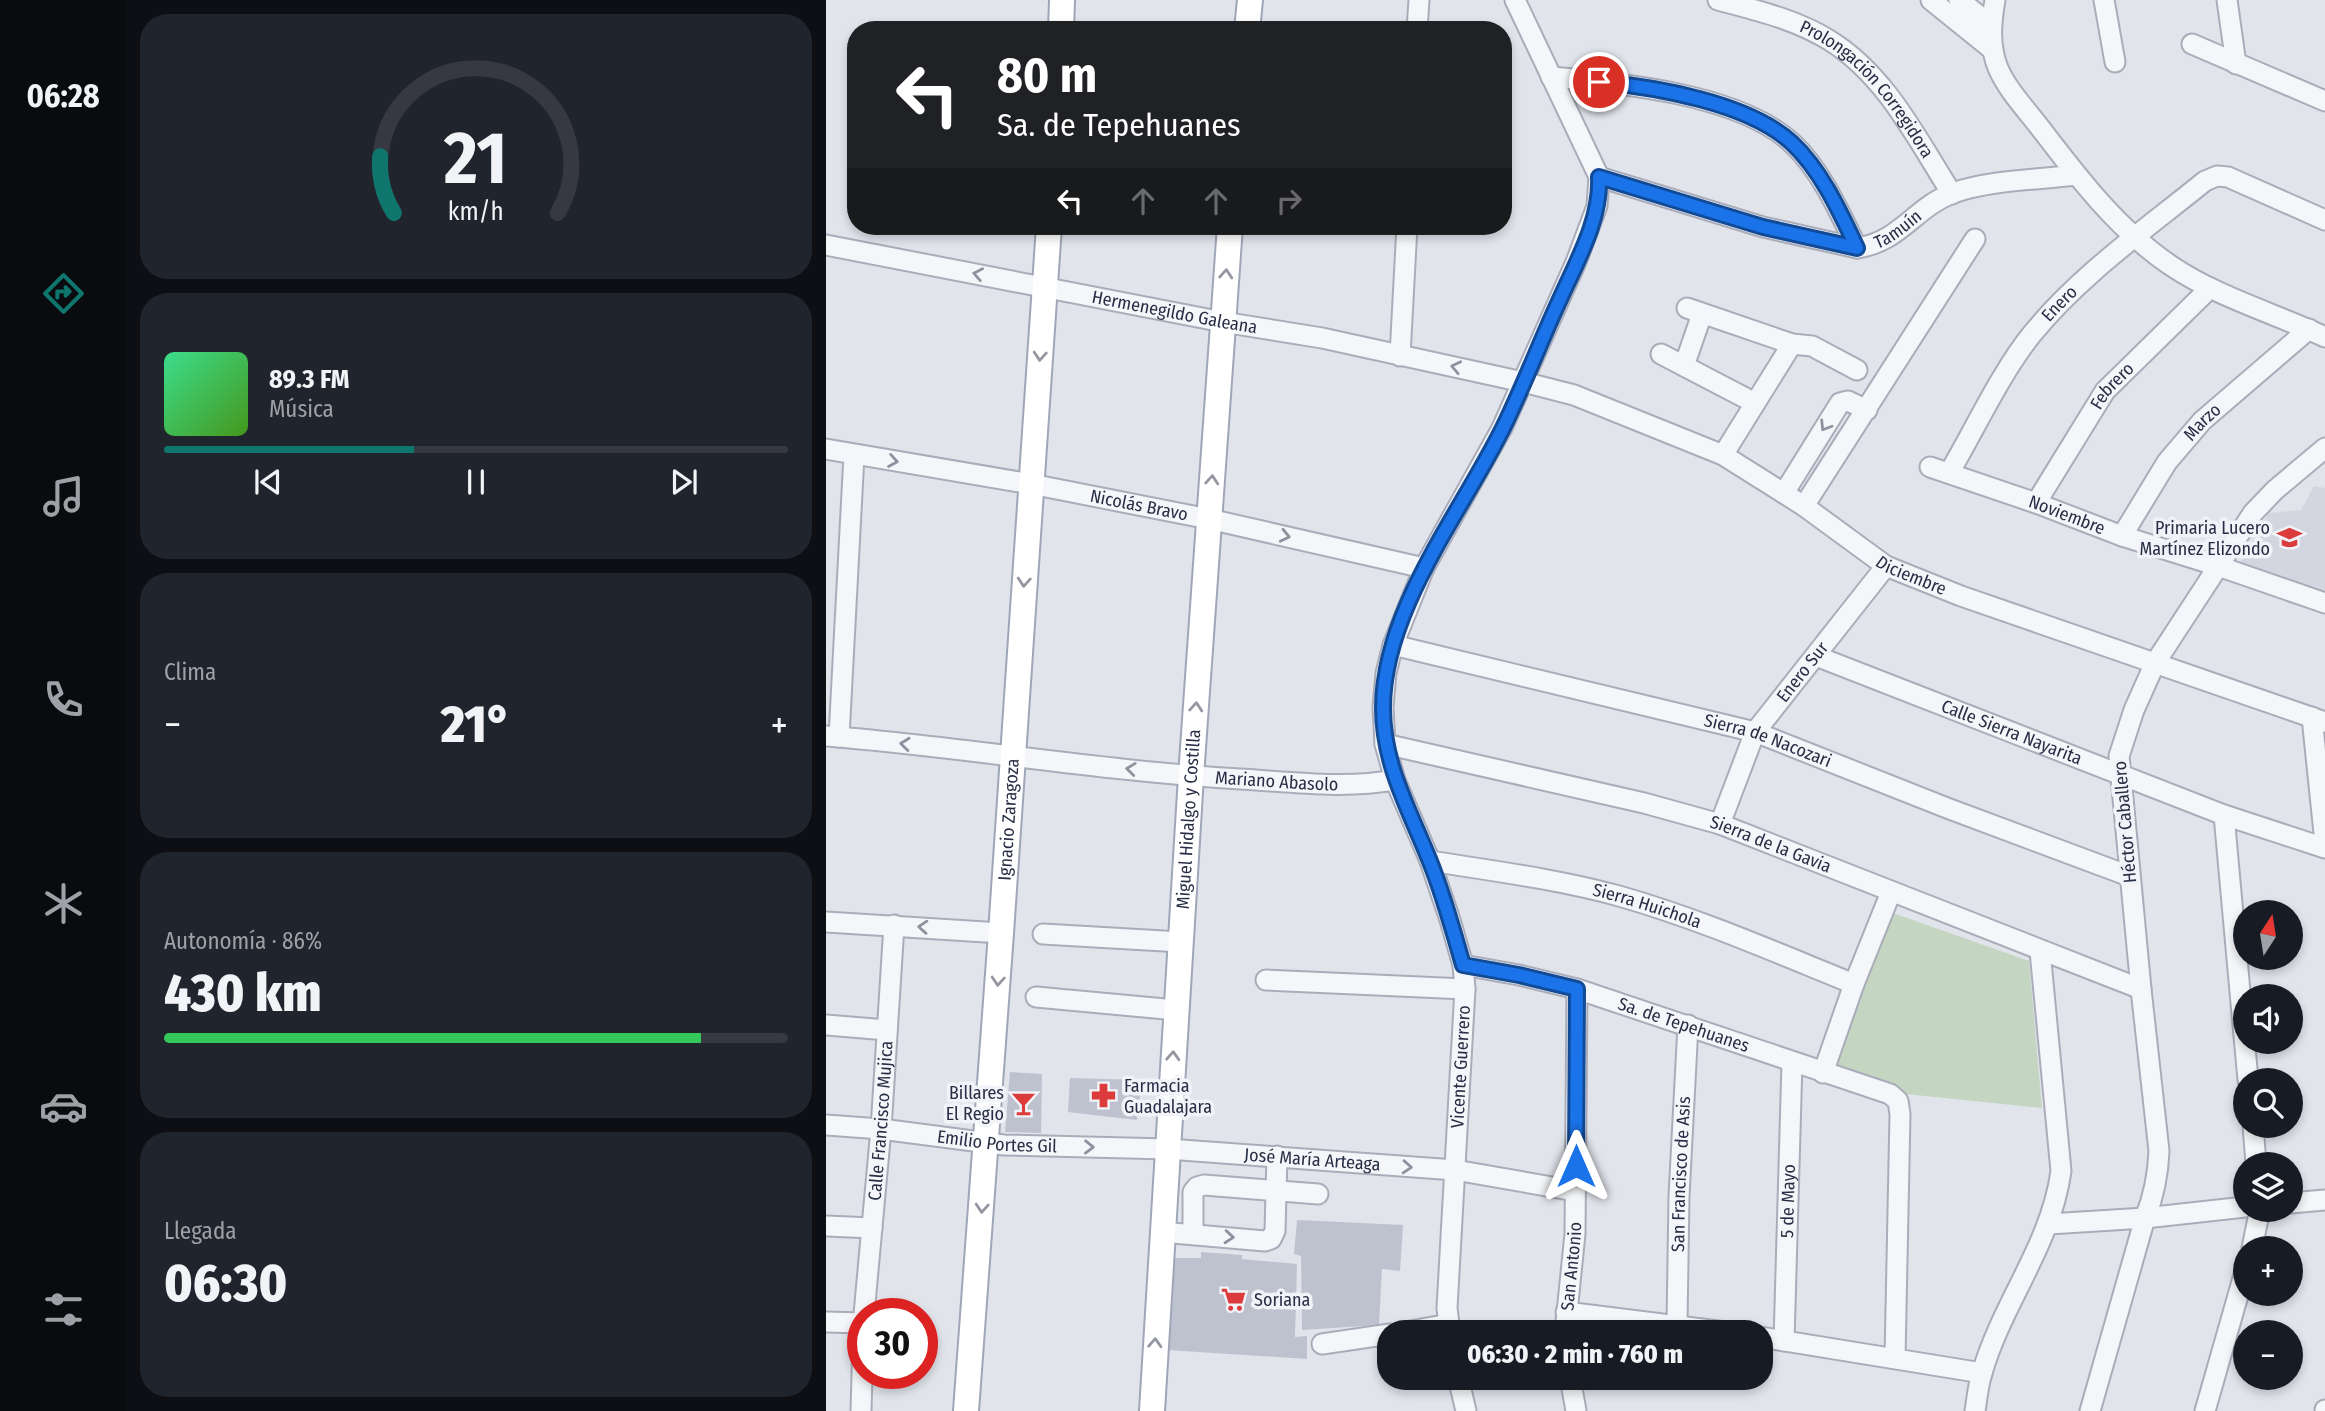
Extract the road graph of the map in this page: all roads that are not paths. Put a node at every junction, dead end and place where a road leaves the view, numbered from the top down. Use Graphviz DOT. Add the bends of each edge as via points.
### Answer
graph roads {
  1 [pos="1062,0"];
  2 [pos="1250,0"];
  3 [pos="1419,0"];
  4 [pos="1515,0"];
  5 [pos="1718,0"];
  6 [pos="1931,0"];
  7 [pos="1959,0"];
  8 [pos="1996,0"];
  9 [pos="2104,0"];
  10 [pos="2227,0"];
  11 [pos="1061,21"];
  12 [pos="1248,21"];
  13 [pos="1418,21"];
  14 [pos="1991,25"];
  15 [pos="2192,44"];
  16 [pos="1993,50"];
  17 [pos="2115,62"];
  18 [pos="2236,64"];
  19 [pos="1551,77"];
  20 [pos="2325,101"];
  21 [pos="2076,175"];
  22 [pos="1599,177"];
  23 [pos="1952,194"];
  24 [pos="2325,220"];
  25 [pos="1048,235"];
  26 [pos="1229,235"];
  27 [pos="1407,235"];
  28 [pos="2135,237"];
  29 [pos="1975,239"];
  30 [pos="826,244"];
  31 [pos="1857,248"];
  32 [pos="1045,288"];
  33 [pos="2210,288"];
  34 [pos="1223,322"];
  35 [pos="2317,333"];
  36 [pos="1792,344"];
  37 [pos="1661,355"];
  38 [pos="1400,356"];
  39 [pos="1684,366"];
  40 [pos="1857,370"];
  41 [pos="1523,382"];
  42 [pos="1755,403"];
  43 [pos="1867,410"];
  44 [pos="2325,448"];
  45 [pos="826,449"];
  46 [pos="854,455"];
  47 [pos="1723,455"];
  48 [pos="1930,467"];
  49 [pos="1949,473"];
  50 [pos="1031,484"];
  51 [pos="1784,493"];
  52 [pos="2036,503"];
  53 [pos="1804,506"];
  54 [pos="1209,519"];
  55 [pos="2122,536"];
  56 [pos="1886,566"];
  57 [pos="2218,566"];
  58 [pos="1424,568"];
  59 [pos="2325,603"];
  60 [pos="1393,645"];
  61 [pos="1816,656"];
  62 [pos="2155,663"];
  63 [pos="2318,720"];
  64 [pos="1755,732"];
  65 [pos="833,737"];
  66 [pos="1385,744"];
  67 [pos="1012,756"];
  68 [pos="2119,773"];
  69 [pos="1191,776"];
  70 [pos="1395,780"];
  71 [pos="2224,815"];
  72 [pos="1720,824"];
  73 [pos="2325,846"];
  74 [pos="1430,861"];
  75 [pos="2129,876"];
  76 [pos="1891,892"];
  77 [pos="826,922"];
  78 [pos="894,925"];
  79 [pos="1001,933"];
  80 [pos="1043,934"];
  81 [pos="1181,942"];
  82 [pos="2040,951"];
  83 [pos="1463,965"];
  84 [pos="1266,981"];
  85 [pos="1854,984"];
  86 [pos="1465,989"];
  87 [pos="1577,989"];
  88 [pos="2141,989"];
  89 [pos="1036,997"];
  90 [pos="1176,1010"];
  91 [pos="826,1024"];
  92 [pos="1688,1025"];
  93 [pos="887,1030"];
  94 [pos="1792,1062"];
  95 [pos="2248,1068"];
  96 [pos="1823,1073"];
  97 [pos="826,1125"];
  98 [pos="881,1129"];
  99 [pos="986,1142"];
  100 [pos="1168,1149"];
  101 [pos="1277,1156"];
  102 [pos="1455,1170"];
  103 [pos="1276,1191"];
  104 [pos="1575,1191"];
  105 [pos="1318,1194"];
  106 [pos="2325,1200"];
  107 [pos="2303,1202"];
  108 [pos="2233,1208"];
  109 [pos="2145,1218"];
  110 [pos="2049,1224"];
  111 [pos="826,1226"];
  112 [pos="872,1228"];
  113 [pos="1161,1232"];
  114 [pos="1193,1234"];
  115 [pos="865,1298"];
  116 [pos="2235,1306"];
  117 [pos="1566,1312"];
  118 [pos="1448,1320"];
  119 [pos="1566,1320"];
  120 [pos="1640,1320"];
  121 [pos="1677,1320"];
  122 [pos="826,1322"];
  123 [pos="847,1323"];
  124 [pos="1377,1336"];
  125 [pos="1773,1339"];
  126 [pos="1784,1341"];
  127 [pos="1322,1344"];
  128 [pos="1895,1358"];
  129 [pos="1982,1373"];
  130 [pos="862,1389"];
  131 [pos="1461,1390"];
  132 [pos="1572,1390"];
  133 [pos="861,1411"];
  134 [pos="966,1411"];
  135 [pos="1152,1411"];
  136 [pos="1466,1411"];
  137 [pos="1576,1411"];
  138 [pos="1975,1411"];
  139 [pos="2090,1411"];
  140 [pos="2205,1411"];
  1 -- 11 [label="main road"];
  2 -- 12 [label="main road"];
  3 -- 13 [label="street"];
  4 -- 19 [label="street"];
  5 -- 23 [label="street, Prolongación Corregidora" via="1790,21 1829,40 1862,65 1889,95"];
  6 -- 16 [label="street"];
  7 -- 14 [label="street"];
  8 -- 14 [label="street"];
  9 -- 17 [label="street"];
  10 -- 18 [label="street"];
  14 -- 16 [label="street"];
  15 -- 18 [label="street"];
  16 -- 21 [label="street" via="2006,84"];
  18 -- 20 [label="street"];
  19 -- 22 [label="street"];
  19 -- 31 [label="street" via="1670,93 1770,125 1810,163"];
  21 -- 23 [label="street, Tamuín"];
  21 -- 28 [label="street"];
  22 -- 31 [label="street, Tamuín" via="1763,227"];
  22 -- 41 [label="street, Vicente Guerrero" via="1597,206 1588,233"];
  23 -- 31 [label="street, Tamuín" via="1886,240"];
  24 -- 28 [label="street, Enero" via="2217,176"];
  25 -- 32 [label="main road, Ignacio Zaragoza"];
  34 -- 26 [label="main road, Miguel Hidalgo y Costilla, one-way"];
  27 -- 38 [label="street"];
  28 -- 33 [label="street"];
  28 -- 49 [label="street, Enero" via="2083,281 2032,335"];
  29 -- 43 [label="street"];
  32 -- 30 [label="street, Hermenegildo Galeana, one-way"];
  32 -- 34 [label="street, Hermenegildo Galeana"];
  32 -- 50 [label="main road, Ignacio Zaragoza, one-way"];
  33 -- 35 [label="street"];
  33 -- 52 [label="street, Febrero" via="2105,391"];
  34 -- 38 [label="street, Hermenegildo Galeana"];
  54 -- 34 [label="main road, Miguel Hidalgo y Costilla, one-way"];
  35 -- 55 [label="street, Marzo" via="2202,421 2167,462"];
  36 -- 39 [label="street" via="1695,311"];
  36 -- 40 [label="street" via="1812,346"];
  36 -- 42 [label="street"];
  37 -- 39 [label="street"];
  41 -- 38 [label="street, Hermenegildo Galeana, one-way"];
  39 -- 42 [label="street"];
  41 -- 47 [label="street, Diciembre" via="1587,400"];
  41 -- 58 [label="street, Vicente Guerrero"];
  42 -- 47 [label="street"];
  43 -- 51 [label="street, one-way" via="1847,401 1840,403"];
  43 -- 53 [label="street"];
  44 -- 57 [label="street, Héctor Caballero" via="2253,513"];
  45 -- 46 [label="street, Nicolás Bravo"];
  46 -- 50 [label="street, Nicolás Bravo, one-way"];
  46 -- 65 [label="street"];
  47 -- 51 [label="street, Diciembre"];
  48 -- 49 [label="street, Noviembre"];
  49 -- 52 [label="street, Noviembre"];
  50 -- 54 [label="street, Nicolás Bravo"];
  50 -- 67 [label="main road, Ignacio Zaragoza, one-way"];
  51 -- 53 [label="street, Diciembre"];
  52 -- 55 [label="street, Noviembre"];
  53 -- 56 [label="street, Diciembre"];
  54 -- 58 [label="street, Nicolás Bravo, one-way"];
  69 -- 54 [label="main road, Miguel Hidalgo y Costilla, one-way"];
  55 -- 57 [label="street, Noviembre"];
  56 -- 61 [label="street, Enero Sur"];
  56 -- 62 [label="street, Diciembre"];
  57 -- 59 [label="street, Noviembre"];
  57 -- 62 [label="street, Héctor Caballero"];
  58 -- 60 [label="street, Vicente Guerrero"];
  60 -- 64 [label="street, Sierra de Nacozari"];
  60 -- 66 [label="street, Vicente Guerrero" via="1383,708"];
  61 -- 64 [label="street, Enero Sur"];
  61 -- 68 [label="street, Calle Sierra Nayarita"];
  62 -- 63 [label="street, Diciembre"];
  62 -- 68 [label="street, Héctor Caballero" via="2124,737"];
  63 -- 73 [label="street"];
  64 -- 72 [label="street, Enero Sur"];
  64 -- 75 [label="street, Sierra de Nacozari"];
  67 -- 65 [label="street, Mariano Abasolo, one-way"];
  66 -- 70 [label="street, Vicente Guerrero"];
  66 -- 72 [label="street, Sierra de la Gavia"];
  69 -- 67 [label="street, Mariano Abasolo, one-way"];
  67 -- 79 [label="main road, Ignacio Zaragoza"];
  68 -- 71 [label="street, Calle Sierra Nayarita"];
  68 -- 75 [label="street, Héctor Caballero"];
  69 -- 70 [label="street, Mariano Abasolo" via="1339,785"];
  69 -- 81 [label="main road, Miguel Hidalgo y Costilla"];
  70 -- 74 [label="street, Vicente Guerrero"];
  71 -- 73 [label="street, Calle Sierra Nayarita"];
  71 -- 95 [label="street"];
  72 -- 76 [label="street, Sierra de la Gavia"];
  74 -- 83 [label="street, Vicente Guerrero"];
  74 -- 85 [label="street, Sierra Huichola" via="1571,884 1620,897 1689,918"];
  75 -- 88 [label="street, Héctor Caballero"];
  76 -- 82 [label="street, Sierra de la Gavia"];
  76 -- 85 [label="street"];
  77 -- 78 [label="street"];
  79 -- 78 [label="street, one-way"];
  78 -- 93 [label="street, Calle Francisco Mujica"];
  79 -- 99 [label="main road, Ignacio Zaragoza, one-way"];
  80 -- 81 [label="street"];
  81 -- 90 [label="main road, Miguel Hidalgo y Costilla"];
  82 -- 88 [label="street, Sierra de la Gavia"];
  82 -- 110 [label="street" via="2062,1171"];
  83 -- 86 [label="street, Vicente Guerrero"];
  83 -- 87 [label="street, Sa. de Tepehuanes"];
  84 -- 86 [label="street"];
  85 -- 96 [label="street"];
  86 -- 102 [label="street, Vicente Guerrero"];
  87 -- 92 [label="street, Sa. de Tepehuanes"];
  87 -- 104 [label="street, San Antonio"];
  88 -- 109 [label="street, Héctor Caballero" via="2159,1152 2155,1193"];
  89 -- 90 [label="street"];
  100 -- 90 [label="main road, Miguel Hidalgo y Costilla, one-way"];
  91 -- 93 [label="street"];
  92 -- 94 [label="street, Sa. de Tepehuanes"];
  92 -- 121 [label="street, San Francisco de Asis"];
  93 -- 98 [label="street, Calle Francisco Mujica"];
  94 -- 96 [label="street, Sa. de Tepehuanes"];
  94 -- 126 [label="street, 5 de Mayo"];
  96 -- 128 [label="street, Sa. de Tepehuanes" via="1890,1094 1898,1101"];
  97 -- 98 [label="street, Emilio Portes Gil"];
  98 -- 99 [label="street, Emilio Portes Gil"];
  98 -- 112 [label="street, Calle Francisco Mujica"];
  99 -- 100 [label="street, Emilio Portes Gil, one-way"];
  99 -- 134 [label="main road, Ignacio Zaragoza, one-way"];
  100 -- 101 [label="street, José María Arteaga"];
  100 -- 113 [label="main road, Miguel Hidalgo y Costilla"];
  101 -- 102 [label="street, José María Arteaga, one-way"];
  101 -- 103 [label="street"];
  102 -- 104 [label="street, José María Arteaga"];
  102 -- 118 [label="street, Vicente Guerrero"];
  103 -- 105 [label="street"];
  114 -- 103 [label="street, one-way" via="1271,1239"];
  103 -- 114 [label="street" via="1197,1187 1193,1192"];
  104 -- 117 [label="street, San Antonio"];
  106 -- 107 [label="street"];
  108 -- 109 [label="street"];
  109 -- 110 [label="street"];
  109 -- 139 [label="street, Héctor Caballero"];
  110 -- 129 [label="street"];
  111 -- 112 [label="street"];
  112 -- 115 [label="street, Calle Francisco Mujica"];
  113 -- 114 [label="street"];
  135 -- 113 [label="main road, Miguel Hidalgo y Costilla, one-way"];
  116 -- 140 [label="street"];
  117 -- 119 [label="street, San Antonio"];
  117 -- 120 [label="street"];
  122 -- 123 [label="street"];
  124 -- 127 [label="street"];
  125 -- 126 [label="street"];
  126 -- 128 [label="street"];
  128 -- 129 [label="street"];
  129 -- 138 [label="street"];
  130 -- 133 [label="street"];
  131 -- 136 [label="street"];
  132 -- 137 [label="street"];
}
